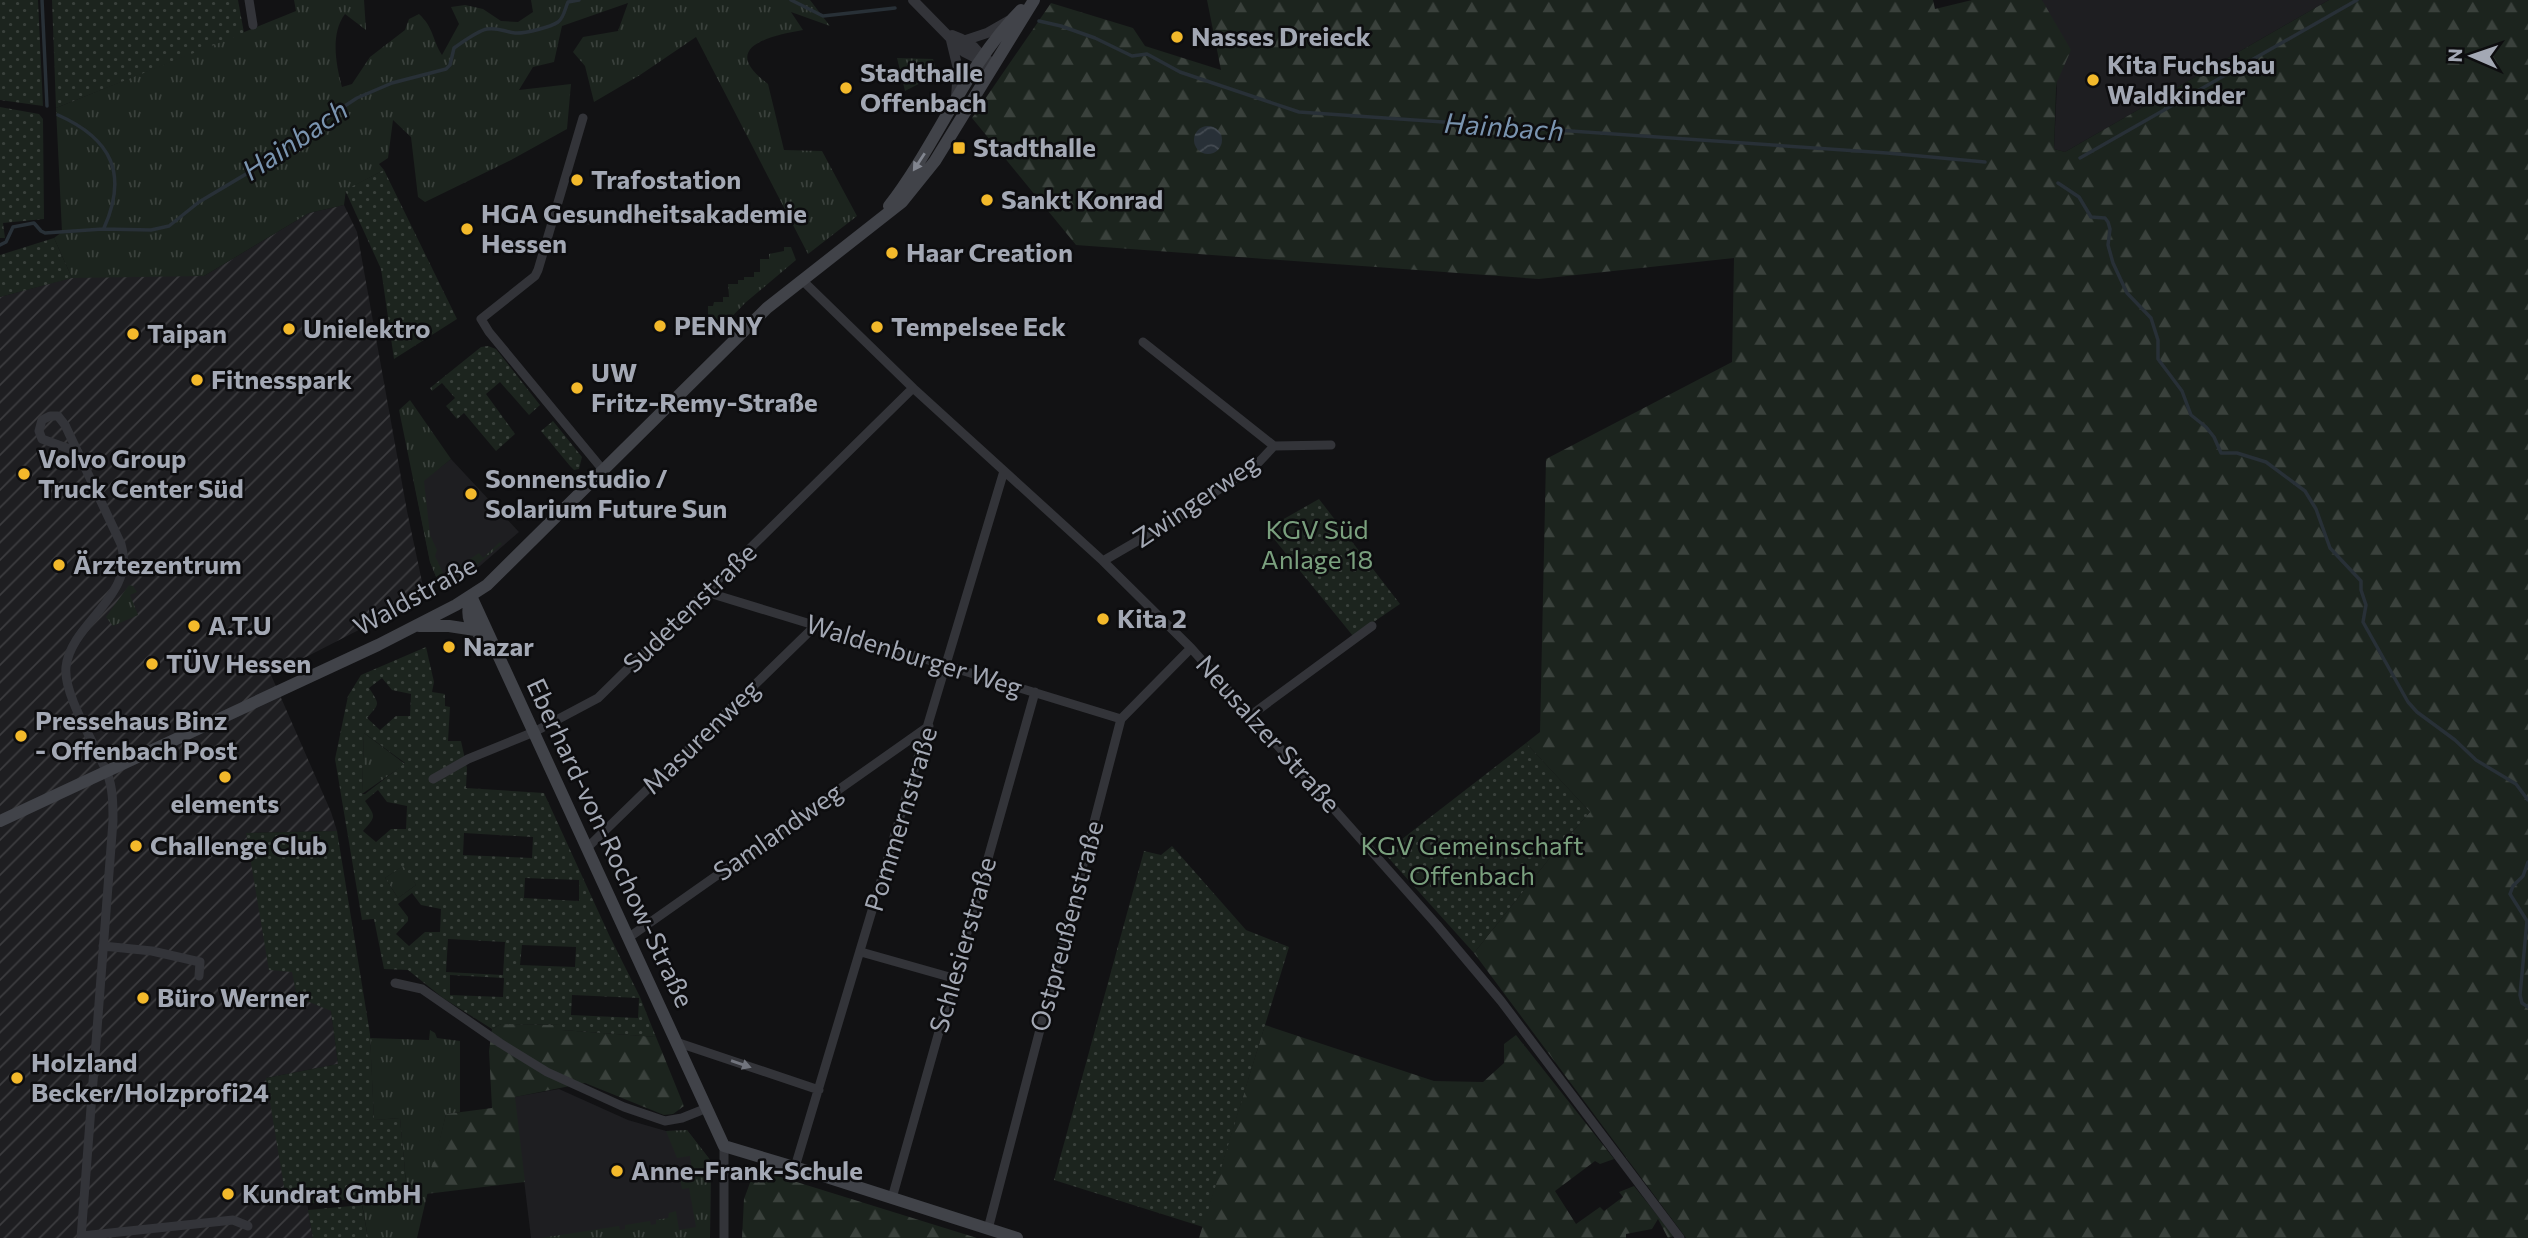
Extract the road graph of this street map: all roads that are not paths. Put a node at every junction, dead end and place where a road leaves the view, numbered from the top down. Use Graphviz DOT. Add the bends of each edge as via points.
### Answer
graph roads {
  1 [pos="249,0"];
  2 [pos="913,0"];
  3 [pos="1033,0"];
  4 [pos="1013,18"];
  5 [pos="253,25"];
  6 [pos="949,34"];
  7 [pos="966,40"];
  8 [pos="997,59"];
  9 [pos="983,60"];
  10 [pos="984,81"];
  11 [pos="954,104"];
  12 [pos="583,118"];
  13 [pos="554,217"];
  14 [pos="591,220"];
  15 [pos="875,222"];
  16 [pos="802,280"];
  17 [pos="1143,342"];
  18 [pos="913,388"];
  19 [pos="1331,445"];
  20 [pos="1274,446"];
  21 [pos="78,452"];
  22 [pos="603,470"];
  23 [pos="1004,471"];
  24 [pos="1103,561"];
  25 [pos="706,592"];
  26 [pos="471,596"];
  27 [pos="415,626"];
  28 [pos="815,626"];
  29 [pos="1372,626"];
  30 [pos="475,630"];
  31 [pos="1191,648"];
  32 [pos="496,650"];
  33 [pos="947,666"];
  34 [pos="1035,692"];
  35 [pos="1251,715"];
  36 [pos="1121,719"];
  37 [pos="929,726"];
  38 [pos="534,732"];
  39 [pos="107,773"];
  40 [pos="433,779"];
  41 [pos="0,821"];
  42 [pos="587,848"];
  43 [pos="628,938"];
  44 [pos="103,946"];
  45 [pos="861,952"];
  46 [pos="200,976"];
  47 [pos="953,978"];
  48 [pos="395,983"];
  49 [pos="676,1042"];
  50 [pos="818,1090"];
  51 [pos="707,1108"];
  52 [pos="724,1146"];
  53 [pos="795,1167"];
  54 [pos="892,1198"];
  55 [pos="248,1226"];
  56 [pos="988,1228"];
  57 [pos="81,1237"];
  58 [pos="724,1238"];
  59 [pos="1017,1238"];
  60 [pos="1680,1238"];
  1 -- 5 [label="street"];
  2 -- 6 [label="street"];
  3 -- 4 [label="main road, Waldstraße"];
  3 -- 8 [label="main road, Waldstraße"];
  4 -- 7 [label="street"];
  4 -- 9 [label="main road, Waldstraße"];
  6 -- 7 [label="street"];
  6 -- 9 [label="street" via="967,54"];
  6 -- 11 [label="street" via="958,69"];
  7 -- 9 [label="street"];
  8 -- 9 [label="street"];
  8 -- 10 [label="main road, Waldstraße"];
  9 -- 10 [label="street"];
  9 -- 11 [label="main road, Waldstraße"];
  10 -- 15 [label="main road, Waldstraße" via="917,186"];
  11 -- 15 [label="main road, Waldstraße, one-way"];
  12 -- 13 [label="street"];
  13 -- 14 [label="street"];
  13 -- 22 [label="street" via="535,276 481,319"];
  15 -- 16 [label="main road, Waldstraße"];
  16 -- 18 [label="street, Neusalzer Straße"];
  16 -- 22 [label="main road, Waldstraße" via="767,308"];
  17 -- 20 [label="street"];
  18 -- 23 [label="street, Neusalzer Straße"];
  18 -- 25 [label="street, Sudetenstraße"];
  19 -- 20 [label="street, Zwingerweg"];
  20 -- 24 [label="street, Zwingerweg" via="1259,462 1177,519"];
  21 -- 21 [label="street" via="60,418 42,420 42,439"];
  21 -- 39 [label="street" via="124,558 119,581 75,645 66,670 69,690"];
  22 -- 26 [label="main road, Waldstraße" via="492,581"];
  23 -- 24 [label="street, Neusalzer Straße"];
  23 -- 33 [label="street, Pommernstraße"];
  24 -- 31 [label="street, Neusalzer Straße"];
  25 -- 28 [label="street, Waldenburger Weg"];
  25 -- 38 [label="street, Sudetenstraße" via="598,698"];
  26 -- 27 [label="main road, Waldstraße"];
  26 -- 30 [label="main road" via="467,613"];
  26 -- 32 [label="main road, Eberhard-von-Rochow-Straße"];
  27 -- 30 [label="main road"];
  27 -- 39 [label="main road, Waldstraße"];
  28 -- 33 [label="street, Waldenburger Weg"];
  28 -- 42 [label="street, Masurenweg"];
  29 -- 35 [label="street"];
  30 -- 32 [label="main road"];
  31 -- 35 [label="street, Neusalzer Straße"];
  31 -- 36 [label="street, Ostpreußenstraße"];
  32 -- 38 [label="main road, Eberhard-von-Rochow-Straße"];
  33 -- 34 [label="street, Waldenburger Weg"];
  33 -- 37 [label="street, Pommernstraße"];
  34 -- 36 [label="street, Waldenburger Weg"];
  34 -- 47 [label="street, Schlesierstraße"];
  35 -- 60 [label="street, Neusalzer Straße" via="1502,1001"];
  36 -- 56 [label="street, Ostpreußenstraße"];
  37 -- 43 [label="street, Samlandweg"];
  37 -- 45 [label="street, Pommernstraße"];
  38 -- 40 [label="street, Sudetenstraße"];
  38 -- 42 [label="main road, Eberhard-von-Rochow-Straße"];
  39 -- 41 [label="main road, Waldstraße"];
  39 -- 44 [label="street" via="113,821"];
  42 -- 43 [label="main road, Eberhard-von-Rochow-Straße"];
  43 -- 49 [label="main road, Eberhard-von-Rochow-Straße"];
  44 -- 46 [label="street" via="200,962"];
  44 -- 57 [label="street"];
  45 -- 47 [label="street"];
  45 -- 50 [label="street, Pommernstraße"];
  47 -- 54 [label="street, Schlesierstraße"];
  48 -- 51 [label="street" via="422,989 547,1072 624,1107 665,1121"];
  49 -- 50 [label="street, one-way"];
  49 -- 51 [label="main road, Eberhard-von-Rochow-Straße"];
  50 -- 53 [label="street, Pommernstraße"];
  51 -- 52 [label="main road, Eberhard-von-Rochow-Straße"];
  52 -- 53 [label="main road"];
  52 -- 58 [label="street, Eberhard-von-Rochow-Straße"];
  53 -- 54 [label="main road"];
  54 -- 56 [label="main road"];
  55 -- 57 [label="street" via="233,1220"];
  56 -- 59 [label="main road"];
}
